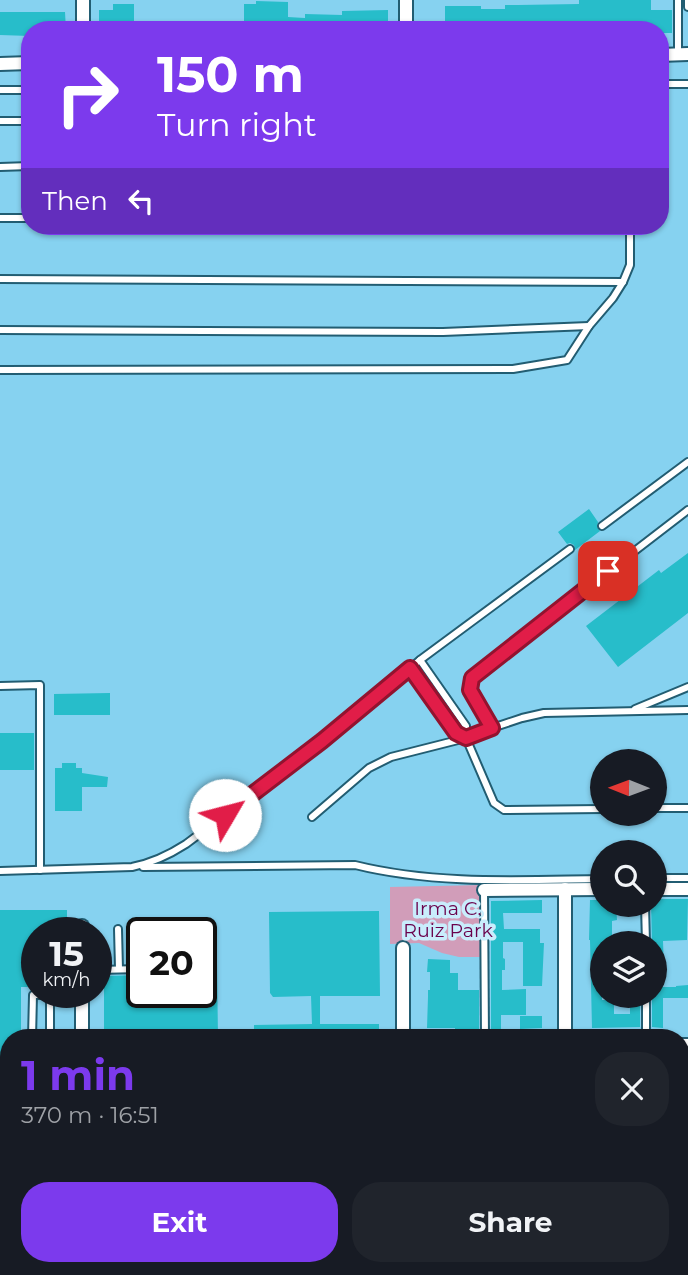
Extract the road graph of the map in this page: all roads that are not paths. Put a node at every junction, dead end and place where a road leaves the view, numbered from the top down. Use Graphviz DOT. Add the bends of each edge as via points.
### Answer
graph roads {
  1 [pos="83,0"];
  2 [pos="406,0"];
  3 [pos="678,0"];
  4 [pos="688,0"];
  5 [pos="688,7"];
  6 [pos="83,21"];
  7 [pos="405,21"];
  8 [pos="683,54"];
  9 [pos="21,63"];
  10 [pos="0,64"];
  11 [pos="669,84"];
  12 [pos="688,84"];
  13 [pos="0,90"];
  14 [pos="21,90"];
  15 [pos="0,121"];
  16 [pos="21,121"];
  17 [pos="21,166"];
  18 [pos="0,167"];
  19 [pos="0,218"];
  20 [pos="21,218"];
  21 [pos="630,235"];
  22 [pos="0,279"];
  23 [pos="623,282"];
  24 [pos="589,326"];
  25 [pos="0,330"];
  26 [pos="0,370"];
  27 [pos="688,462"];
  28 [pos="688,510"];
  29 [pos="602,526"];
  30 [pos="570,549"];
  31 [pos="420,660"];
  32 [pos="410,668"];
  33 [pos="0,686"];
  34 [pos="688,687"];
  35 [pos="688,710"];
  36 [pos="631,711"];
  37 [pos="492,728"];
  38 [pos="466,738"];
  39 [pos="590,808"];
  40 [pos="667,808"];
  41 [pos="688,808"];
  42 [pos="312,817"];
  43 [pos="131,867"];
  44 [pos="40,870"];
  45 [pos="0,871"];
  46 [pos="667,878"];
  47 [pos="688,878"];
  48 [pos="590,879"];
  49 [pos="688,888"];
  50 [pos="565,889"];
  51 [pos="590,889"];
  52 [pos="667,889"];
  53 [pos="484,890"];
  54 [pos="118,929"];
  55 [pos="402,948"];
  56 [pos="112,970"];
  57 [pos="119,970"];
  58 [pos="126,970"];
  59 [pos="82,1008"];
  60 [pos="646,1008"];
  61 [pos="32,1029"];
  62 [pos="50,1029"];
  63 [pos="82,1029"];
  64 [pos="402,1029"];
  65 [pos="485,1029"];
  66 [pos="565,1029"];
  67 [pos="646,1029"];
  1 -- 6 [label="street"];
  2 -- 7 [label="street"];
  3 -- 8 [label="lane"];
  4 -- 5 [label="lane"];
  9 -- 10 [label="street"];
  11 -- 12 [label="lane"];
  13 -- 14 [label="lane"];
  15 -- 16 [label="lane"];
  17 -- 18 [label="lane"];
  19 -- 20 [label="lane"];
  21 -- 23 [label="lane" via="630,265"];
  22 -- 23 [label="lane"];
  23 -- 24 [label="lane"];
  24 -- 25 [label="lane" via="443,332"];
  24 -- 26 [label="lane" via="567,360 513,369"];
  27 -- 29 [label="lane"];
  28 -- 37 [label="lane" via="472,678 470,690"];
  30 -- 31 [label="lane"];
  31 -- 32 [label="lane"];
  31 -- 38 [label="lane" via="466,726"];
  32 -- 38 [label="lane" via="456,733"];
  32 -- 43 [label="lane" via="187,844 167,856"];
  33 -- 44 [label="lane" via="40,685"];
  34 -- 36 [label="lane"];
  35 -- 36 [label="lane"];
  36 -- 37 [label="lane" via="544,713"];
  37 -- 38 [label="lane"];
  38 -- 39 [label="lane" via="494,803 504,810"];
  38 -- 42 [label="lane" via="391,757 369,768"];
  40 -- 41 [label="lane"];
  43 -- 44 [label="lane"];
  43 -- 48 [label="lane" via="355,865 427,877"];
  44 -- 45 [label="lane"];
  46 -- 47 [label="lane"];
  49 -- 52 [label="street"];
  50 -- 51 [label="street"];
  50 -- 53 [label="street"];
  50 -- 66 [label="street"];
  53 -- 65 [label="lane"];
  54 -- 57 [label="lane"];
  55 -- 64 [label="street"];
  56 -- 57 [label="lane"];
  57 -- 58 [label="lane"];
  59 -- 63 [label="street"];
  60 -- 67 [label="lane"];
  61 -- 62 [label="lane" via="33,995 50,995"];
}
